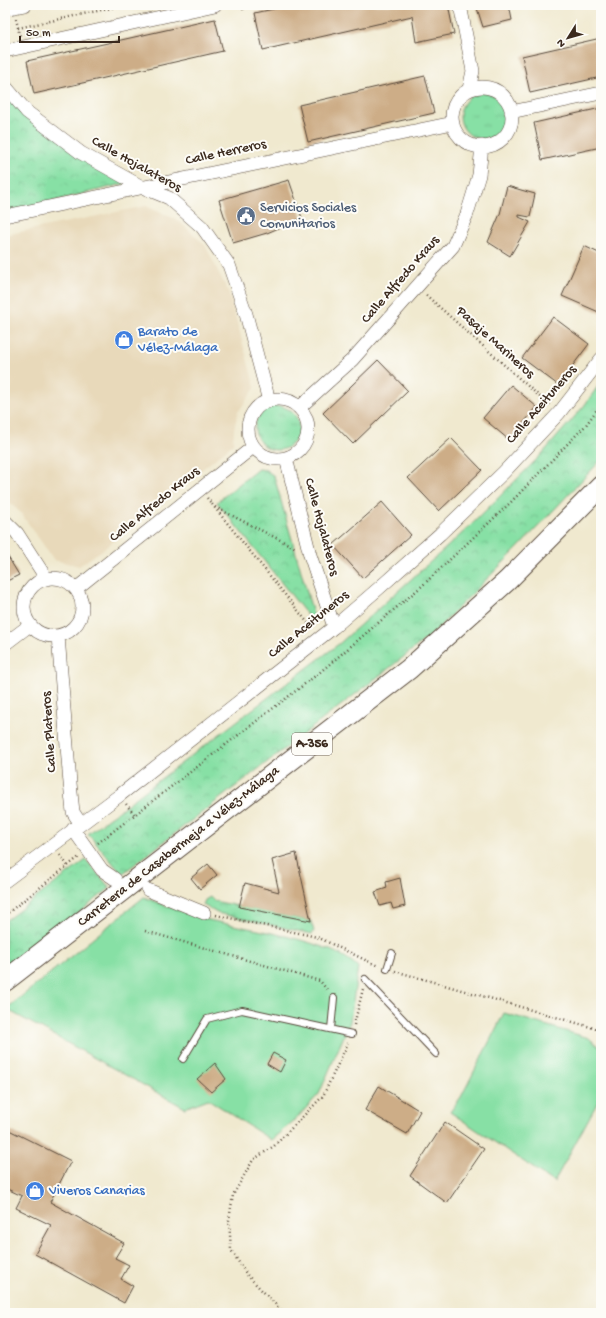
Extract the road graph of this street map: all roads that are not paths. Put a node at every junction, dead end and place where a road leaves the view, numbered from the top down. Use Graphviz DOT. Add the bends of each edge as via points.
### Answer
graph roads {
  1 [pos="215,5"];
  2 [pos="460,5"];
  3 [pos="5,51"];
  4 [pos="474,71"];
  5 [pos="5,86"];
  6 [pos="485,87"];
  7 [pos="469,89"];
  8 [pos="601,93"];
  9 [pos="511,112"];
  10 [pos="453,123"];
  11 [pos="482,146"];
  12 [pos="142,187"];
  13 [pos="5,216"];
  14 [pos="601,359"];
  15 [pos="269,400"];
  16 [pos="299,408"];
  17 [pos="253,447"];
  18 [pos="286,458"];
  19 [pos="601,486"];
  20 [pos="5,521"];
  21 [pos="46,578"];
  22 [pos="77,588"];
  23 [pos="30,625"];
  24 [pos="334,627"];
  25 [pos="58,636"];
  26 [pos="5,644"];
  27 [pos="77,826"];
  28 [pos="115,879"];
  29 [pos="5,881"];
  30 [pos="148,890"];
  31 [pos="204,913"];
  32 [pos="392,953"];
  33 [pos="388,969"];
  34 [pos="365,979"];
  35 [pos="5,981"];
  36 [pos="334,998"];
  37 [pos="331,1029"];
  38 [pos="352,1034"];
  39 [pos="436,1054"];
  40 [pos="183,1059"];
  1 -- 3 [label="street"];
  2 -- 4 [label="street"];
  4 -- 6 [label="street"];
  4 -- 7 [label="street"];
  5 -- 12 [label="street, Calle Hojalateros" via="28,112 81,153"];
  6 -- 7 [label="street"];
  6 -- 9 [label="street" via="494,89 502,95"];
  7 -- 10 [label="street" via="455,103"];
  8 -- 9 [label="street"];
  9 -- 11 [label="street" via="508,132 496,142"];
  10 -- 11 [label="street" via="463,140 472,145"];
  10 -- 12 [label="street, Calle Herreros"];
  11 -- 16 [label="street, Calle Alfredo Kraus" via="479,175 454,246 352,360"];
  12 -- 13 [label="street, Calle Herreros"];
  12 -- 15 [label="street, Calle Hojalateros" via="169,198 202,227 229,265 246,314"];
  14 -- 24 [label="street, Calle Aceituneros" via="559,413 504,472 440,534"];
  15 -- 16 [label="street" via="280,399"];
  15 -- 17 [label="street" via="252,414 248,431"];
  16 -- 18 [label="street" via="306,418 308,431 305,443 297,453"];
  17 -- 18 [label="street" via="262,455 274,459"];
  17 -- 22 [label="street, Calle Alfredo Kraus"];
  18 -- 24 [label="street, Calle Hojalateros" via="310,555"];
  19 -- 35 [label="main road, Carretera de Casabermeja a Vélez-Málaga / A-356" via="508,581 409,669"];
  20 -- 21 [label="street" via="17,533"];
  21 -- 22 [label="street" via="57,577"];
  21 -- 23 [label="street" via="35,583 24,603"];
  22 -- 25 [label="street" via="82,599 78,623 70,631"];
  23 -- 25 [label="street" via="48,636"];
  23 -- 26 [label="street"];
  24 -- 27 [label="street, Calle Aceituneros"];
  25 -- 27 [label="street, Calle Plateros" via="70,783"];
  27 -- 28 [label="street, Calle Plateros" via="88,851 102,870"];
  27 -- 29 [label="street, Calle Aceituneros"];
  30 -- 31 [label="street"];
  32 -- 33 [label="lane"];
  34 -- 39 [label="lane"];
  36 -- 37 [label="lane"];
  37 -- 38 [label="lane"];
  37 -- 40 [label="lane" via="242,1010 207,1019"];
}
